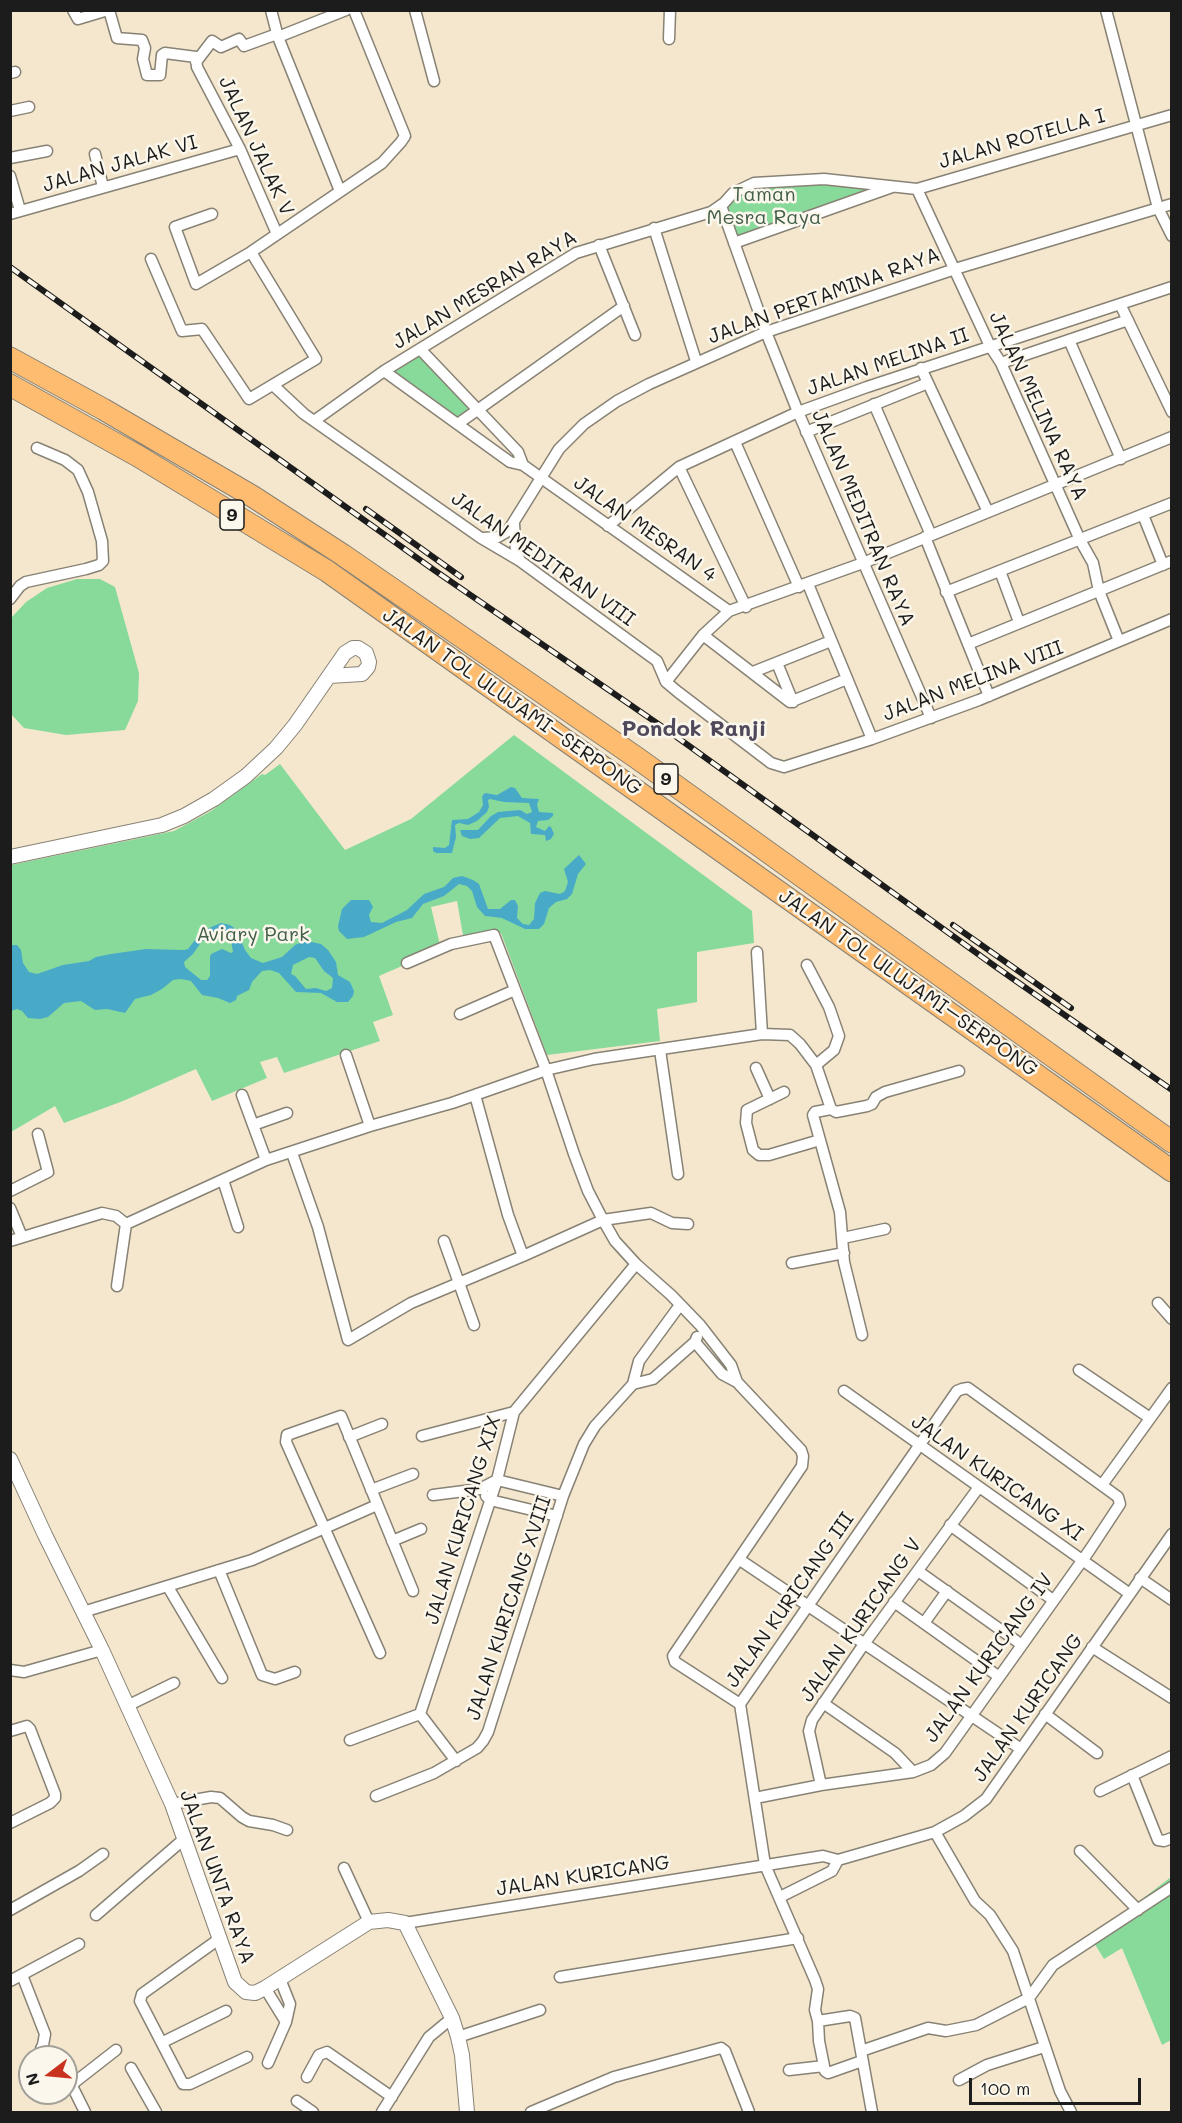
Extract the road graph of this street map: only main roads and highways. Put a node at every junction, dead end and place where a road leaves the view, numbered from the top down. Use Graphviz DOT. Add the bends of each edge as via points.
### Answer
graph roads {
  1 [pos="10,358"];
  2 [pos="10,385"];
  3 [pos="1172,1142"];
  4 [pos="1172,1171"];
  1 -- 3 [label="highway, JALAN TOL ULUJAMI–SERPONG / 9" via="252,496 343,555 637,758"];
  2 -- 4 [label="highway, JALAN TOL ULUJAMI–SERPONG / 9" via="138,456 327,571"];
}
